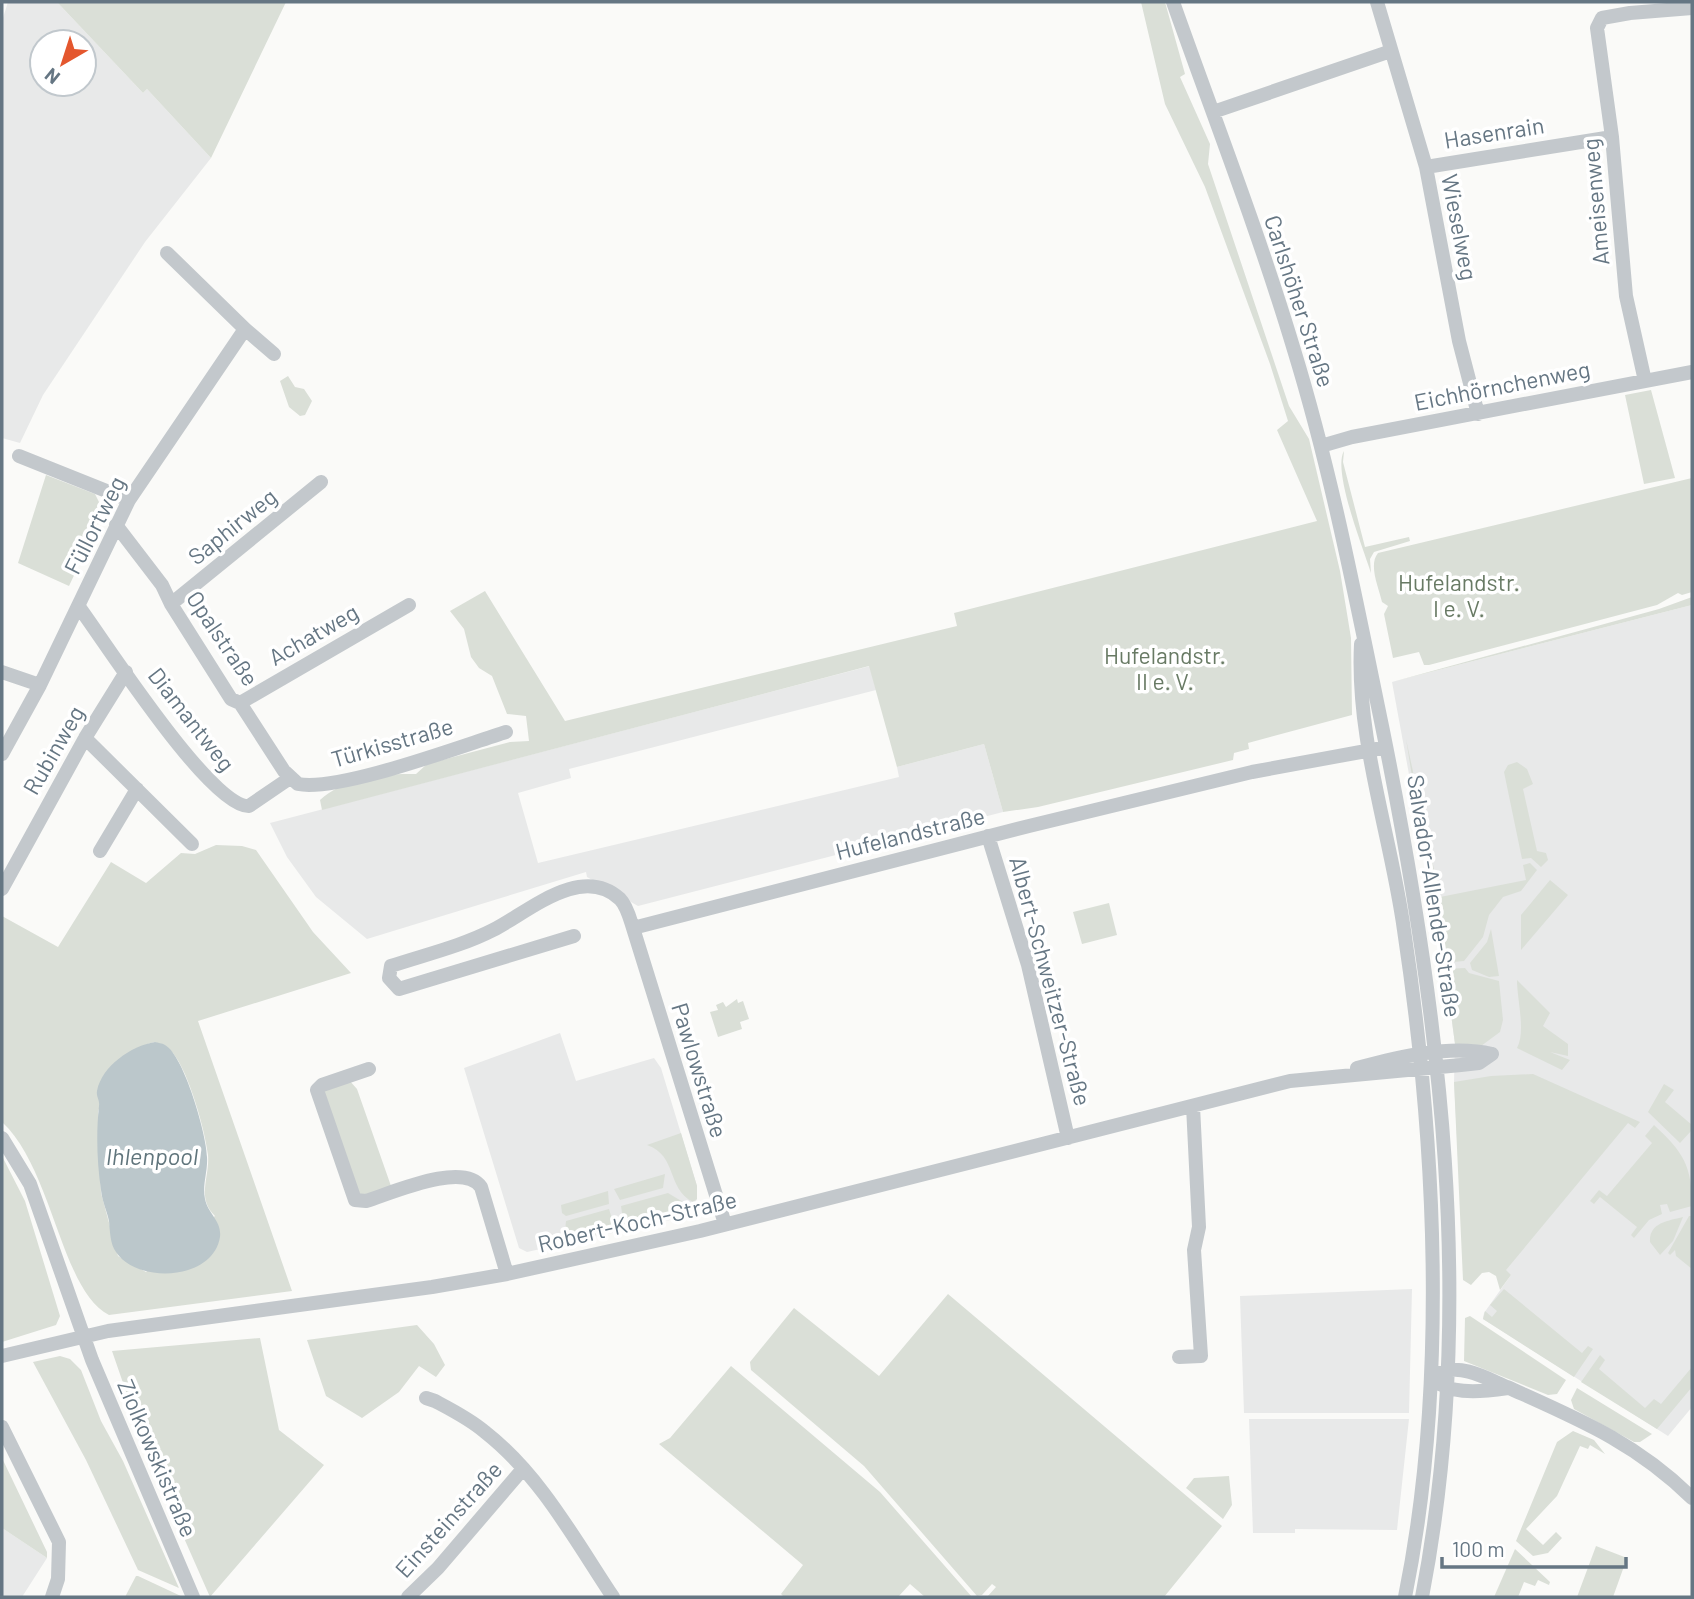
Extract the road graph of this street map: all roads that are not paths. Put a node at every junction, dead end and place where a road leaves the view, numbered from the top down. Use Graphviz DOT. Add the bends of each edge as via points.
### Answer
graph roads {
  1 [pos="1173,2"];
  2 [pos="1377,2"];
  3 [pos="1692,8"];
  4 [pos="1391,51"];
  5 [pos="1213,112"];
  6 [pos="1612,136"];
  7 [pos="1426,167"];
  8 [pos="167,253"];
  9 [pos="246,328"];
  10 [pos="274,354"];
  11 [pos="1692,372"];
  12 [pos="1645,381"];
  13 [pos="1478,414"];
  14 [pos="1321,446"];
  15 [pos="19,456"];
  16 [pos="321,482"];
  17 [pos="129,500"];
  18 [pos="116,525"];
  19 [pos="171,604"];
  20 [pos="409,605"];
  21 [pos="79,607"];
  22 [pos="1361,621"];
  23 [pos="2,672"];
  24 [pos="126,672"];
  25 [pos="40,685"];
  26 [pos="240,704"];
  27 [pos="506,732"];
  28 [pos="85,738"];
  29 [pos="1386,747"];
  30 [pos="1370,751"];
  31 [pos="2,754"];
  32 [pos="290,778"];
  33 [pos="137,789"];
  34 [pos="988,836"];
  35 [pos="192,844"];
  36 [pos="100,851"];
  37 [pos="2,889"];
  38 [pos="633,928"];
  39 [pos="491,932"];
  40 [pos="574,936"];
  41 [pos="499,957"];
  42 [pos="1437,1061"];
  43 [pos="1420,1063"];
  44 [pos="369,1069"];
  45 [pos="1193,1106"];
  46 [pos="2,1138"];
  47 [pos="1068,1138"];
  48 [pos="725,1224"];
  49 [pos="507,1273"];
  50 [pos="83,1336"];
  51 [pos="2,1356"];
  52 [pos="1179,1357"];
  53 [pos="1446,1370"];
  54 [pos="1430,1378"];
  55 [pos="1446,1387"];
  56 [pos="1508,1388"];
  57 [pos="426,1398"];
  58 [pos="2,1427"];
  59 [pos="522,1470"];
  60 [pos="1692,1498"];
  61 [pos="52,1597"];
  62 [pos="193,1597"];
  63 [pos="408,1597"];
  64 [pos="613,1597"];
  65 [pos="1405,1597"];
  66 [pos="1422,1597"];
  1 -- 5 [label="street, Carlshöher Straße"];
  2 -- 4 [label="street, Wieselweg"];
  3 -- 6 [label="street, Ameisenweg" via="1602,18 1597,29 1599,57"];
  4 -- 5 [label="street"];
  4 -- 7 [label="street, Wieselweg"];
  5 -- 14 [label="street, Carlshöher Straße" via="1294,349"];
  6 -- 7 [label="street, Hasenrain"];
  6 -- 12 [label="street, Ameisenweg" via="1626,296"];
  7 -- 13 [label="street, Wieselweg" via="1459,341"];
  8 -- 9 [label="street"];
  9 -- 10 [label="street"];
  9 -- 17 [label="street, Füllortweg"];
  11 -- 12 [label="street, Eichhörnchenweg"];
  12 -- 13 [label="street, Eichhörnchenweg"];
  13 -- 14 [label="street, Eichhörnchenweg"];
  14 -- 22 [label="street, Carlshöher Straße"];
  15 -- 17 [label="street"];
  16 -- 19 [label="street, Saphirweg"];
  17 -- 18 [label="street, Füllortweg"];
  18 -- 19 [label="street, Opalstraße"];
  18 -- 21 [label="street, Füllortweg"];
  19 -- 26 [label="street, Opalstraße" via="231,699"];
  20 -- 26 [label="street, Achatweg"];
  21 -- 24 [label="street, Diamantweg"];
  21 -- 25 [label="street, Füllortweg"];
  22 -- 29 [label="street, Salvador-Allende-Straße"];
  22 -- 30 [label="street, Salvador-Allende-Straße" via="1361,699"];
  23 -- 25 [label="street"];
  24 -- 28 [label="street, Rubinweg"];
  24 -- 32 [label="street, Diamantweg" via="180,747 235,804 258,802"];
  25 -- 31 [label="street, Füllortweg"];
  26 -- 32 [label="street, Opalstraße"];
  27 -- 32 [label="street, Türkisstraße" via="321,785 298,784"];
  28 -- 33 [label="street"];
  28 -- 37 [label="street, Rubinweg"];
  29 -- 30 [label="street"];
  29 -- 42 [label="street, Salvador-Allende-Straße" via="1421,930"];
  30 -- 34 [label="street, Hufelandstraße" via="1252,772"];
  30 -- 43 [label="street, Salvador-Allende-Straße" via="1401,907"];
  33 -- 35 [label="street"];
  33 -- 36 [label="street"];
  34 -- 38 [label="street, Hufelandstraße"];
  34 -- 47 [label="street, Albert-Schweitzer-Straße" via="1028,965"];
  38 -- 39 [label="street" via="620,899 603,890 578,887 552,896"];
  38 -- 48 [label="street, Pawlowstraße"];
  39 -- 41 [label="street"];
  39 -- 41 [label="street" via="391,966 389,978 399,989"];
  40 -- 41 [label="street"];
  42 -- 43 [label="street"];
  42 -- 53 [label="street, Salvador-Allende-Straße" via="1447,1211"];
  43 -- 45 [label="street, Robert-Koch-Straße" via="1396,1058"];
  43 -- 54 [label="street, Salvador-Allende-Straße" via="1430,1211"];
  44 -- 49 [label="street" via="317,1090 355,1200 462,1175 477,1182"];
  45 -- 47 [label="street, Robert-Koch-Straße"];
  45 -- 52 [label="street" via="1200,1356"];
  46 -- 50 [label="street, Ziolkowskistraße" via="30,1184"];
  47 -- 48 [label="street, Robert-Koch-Straße"];
  48 -- 49 [label="street, Robert-Koch-Straße"];
  49 -- 50 [label="street, Robert-Koch-Straße"];
  50 -- 51 [label="street, Robert-Koch-Straße"];
  50 -- 62 [label="street, Ziolkowskistraße"];
  53 -- 54 [label="street"];
  53 -- 55 [label="street, Salvador-Allende-Straße"];
  53 -- 56 [label="street" via="1488,1377"];
  54 -- 55 [label="street"];
  54 -- 65 [label="street, Salvador-Allende-Straße" via="1420,1507"];
  55 -- 56 [label="street"];
  55 -- 66 [label="street, Salvador-Allende-Straße" via="1439,1486"];
  56 -- 60 [label="street" via="1609,1435 1643,1456"];
  57 -- 59 [label="street" via="486,1433"];
  58 -- 61 [label="street" via="59,1542 58,1579"];
  59 -- 63 [label="street, Einsteinstraße"];
  59 -- 64 [label="street" via="548,1498"];
}
